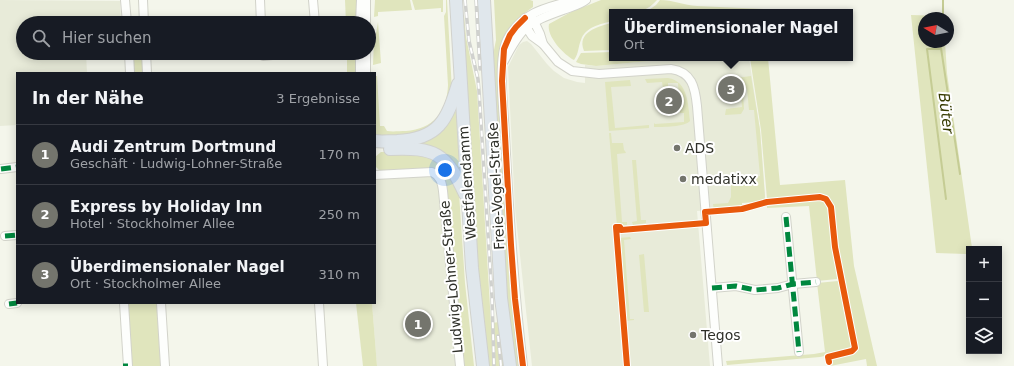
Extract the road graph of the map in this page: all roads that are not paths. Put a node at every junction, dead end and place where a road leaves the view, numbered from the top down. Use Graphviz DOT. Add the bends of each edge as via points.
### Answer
graph roads {
  1 [pos="125,0"];
  2 [pos="142,0"];
  3 [pos="260,0"];
  4 [pos="313,0"];
  5 [pos="361,0"];
  6 [pos="366,0"];
  7 [pos="456,0"];
  8 [pos="484,0"];
  9 [pos="575,0"];
  10 [pos="586,0"];
  11 [pos="126,16"];
  12 [pos="143,16"];
  13 [pos="261,16"];
  14 [pos="314,16"];
  15 [pos="360,16"];
  16 [pos="366,16"];
  17 [pos="529,20"];
  18 [pos="129,60"];
  19 [pos="146,60"];
  20 [pos="360,60"];
  21 [pos="366,60"];
  22 [pos="130,72"];
  23 [pos="147,72"];
  24 [pos="360,72"];
  25 [pos="366,72"];
  26 [pos="461,77"];
  27 [pos="376,141"];
  28 [pos="376,149"];
  29 [pos="16,167"];
  30 [pos="1,168"];
  31 [pos="377,174"];
  32 [pos="468,201"];
  33 [pos="786,217"];
  34 [pos="16,235"];
  35 [pos="4,236"];
  36 [pos="816,282"];
  37 [pos="793,284"];
  38 [pos="712,288"];
  39 [pos="124,304"];
  40 [pos="161,304"];
  41 [pos="319,304"];
  42 [pos="799,352"];
  43 [pos="123,366"];
  44 [pos="128,366"];
  45 [pos="165,366"];
  46 [pos="323,366"];
  47 [pos="460,366"];
  48 [pos="483,366"];
  49 [pos="510,366"];
  50 [pos="523,366"];
  51 [pos="718,366"];
  1 -- 11 [label="street"];
  2 -- 12 [label="street"];
  3 -- 13 [label="street"];
  4 -- 14 [label="street"];
  5 -- 15 [label="street"];
  6 -- 16 [label="street"];
  7 -- 26 [label="highway, Westfalendamm"];
  8 -- 49 [label="highway, Westfalendamm" via="498,261"];
  9 -- 17 [label="street" via="544,8"];
  10 -- 17 [label="street"];
  17 -- 38 [label="street" via="540,34 543,44 558,62 572,71 599,74 671,69 681,72 690,80 696,93"];
  17 -- 50 [label="street, Freie-Vogel-Straße" via="516,27 507,40 502,81 515,299"];
  18 -- 22 [label="street"];
  19 -- 23 [label="street"];
  20 -- 24 [label="street"];
  21 -- 25 [label="street"];
  26 -- 27 [label="highway" via="448,114 437,128 415,139"];
  26 -- 32 [label="highway, Westfalendamm"];
  28 -- 32 [label="highway" via="417,149 434,154 453,169"];
  29 -- 30 [label="street"];
  31 -- 47 [label="street, Ludwig-Lohner-Straße" via="432,172 440,178"];
  32 -- 48 [label="highway, Westfalendamm" via="472,268"];
  33 -- 37 [label="street"];
  34 -- 35 [label="street"];
  36 -- 37 [label="street"];
  37 -- 38 [label="street" via="755,290 736,286"];
  37 -- 42 [label="street"];
  38 -- 51 [label="street"];
  39 -- 44 [label="street"];
  40 -- 45 [label="street"];
  41 -- 46 [label="street"];
  43 -- 44 [label="street"];
}
